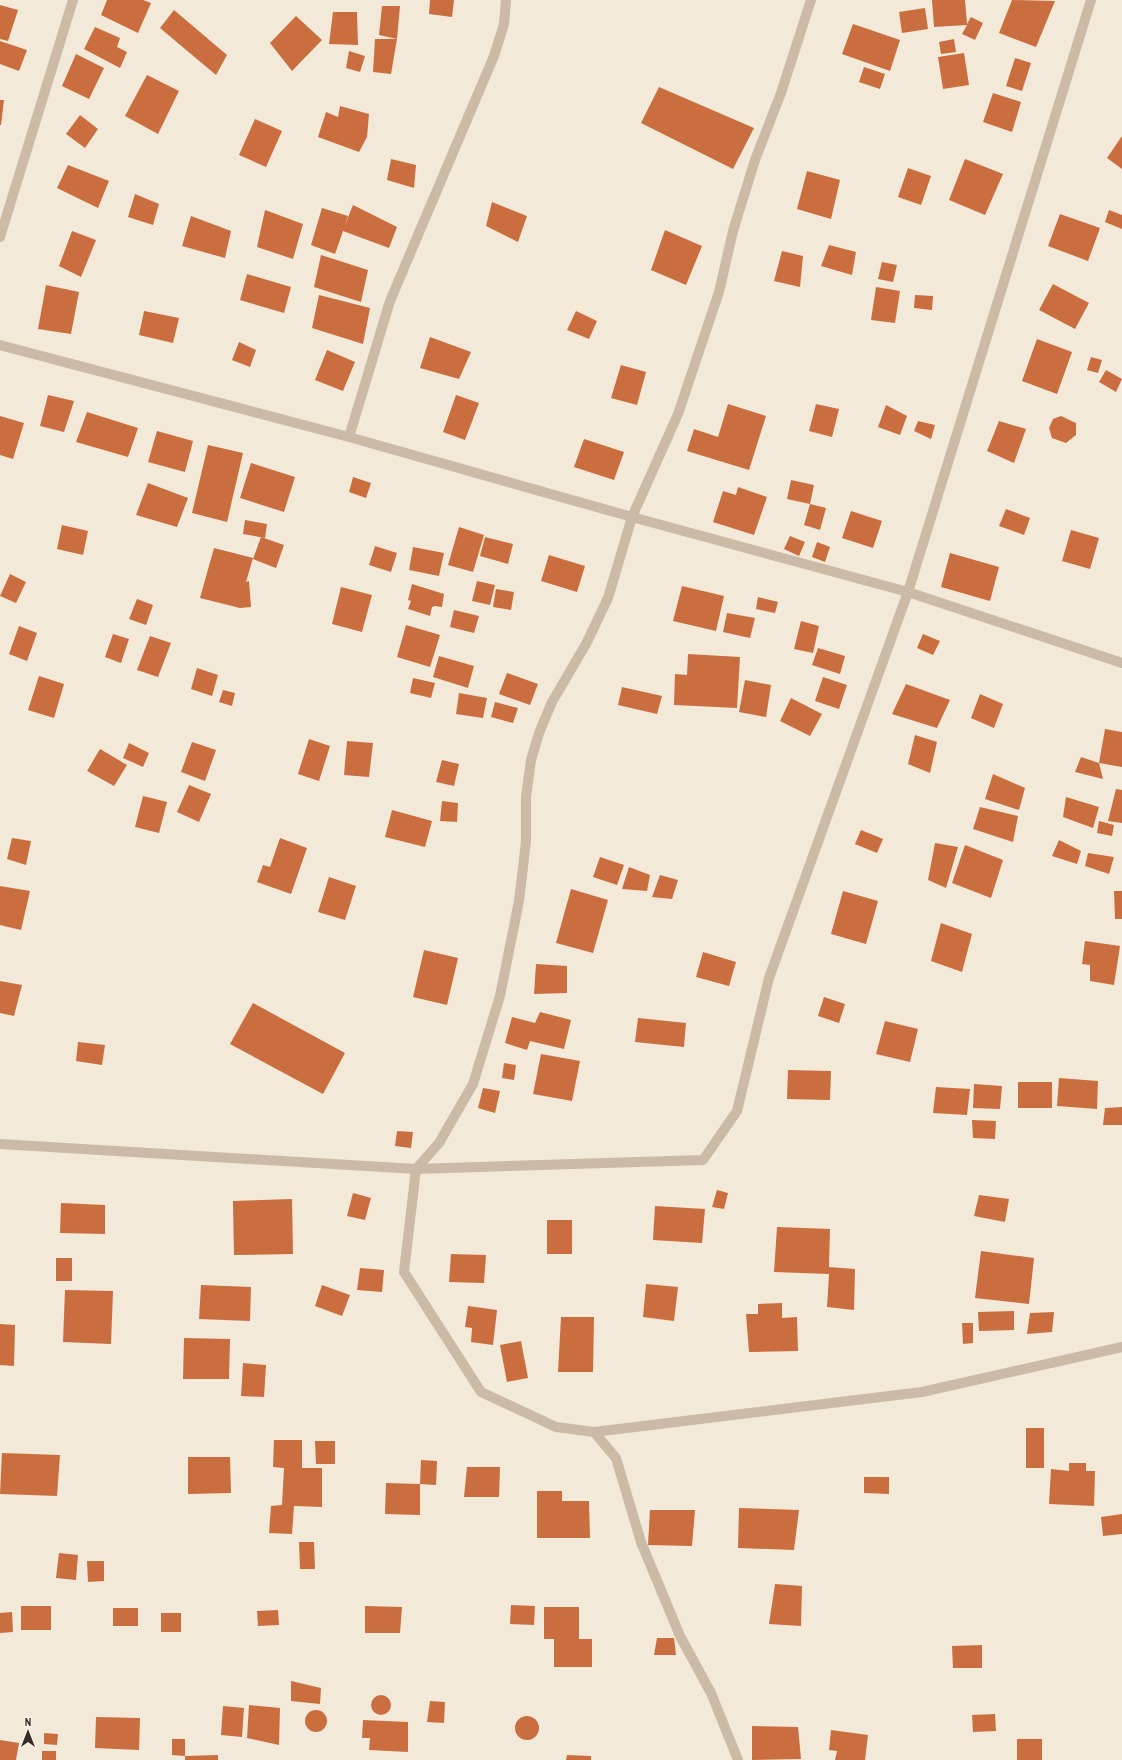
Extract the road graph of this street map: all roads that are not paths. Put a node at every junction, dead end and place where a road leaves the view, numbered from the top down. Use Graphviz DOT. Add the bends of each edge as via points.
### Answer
graph roads {
  1 [pos="73,0"];
  2 [pos="506,0"];
  3 [pos="811,0"];
  4 [pos="1091,0"];
  5 [pos="0,238"];
  6 [pos="0,345"];
  7 [pos="349,437"];
  8 [pos="632,517"];
  9 [pos="908,592"];
  10 [pos="1122,663"];
  11 [pos="0,1144"];
  12 [pos="416,1169"];
  13 [pos="1122,1347"];
  14 [pos="594,1432"];
  15 [pos="738,1760"];
  1 -- 5 [label="street"];
  2 -- 7 [label="street" via="504,24 494,56 390,301"];
  3 -- 8 [label="street" via="781,93 755,160 733,231 719,292 678,414"];
  4 -- 9 [label="street"];
  6 -- 7 [label="street"];
  7 -- 8 [label="street"];
  8 -- 9 [label="street"];
  8 -- 12 [label="street" via="608,598 586,644 552,702 530,760 526,797 526,841 518,901 500,996 473,1084 439,1143"];
  9 -- 10 [label="street"];
  9 -- 12 [label="street" via="769,978 737,1111 703,1160"];
  11 -- 12 [label="street"];
  12 -- 14 [label="street" via="404,1272 481,1392 556,1427"];
  13 -- 14 [label="street" via="922,1392"];
  14 -- 15 [label="street" via="616,1458 641,1542 680,1636 711,1693"];
}
